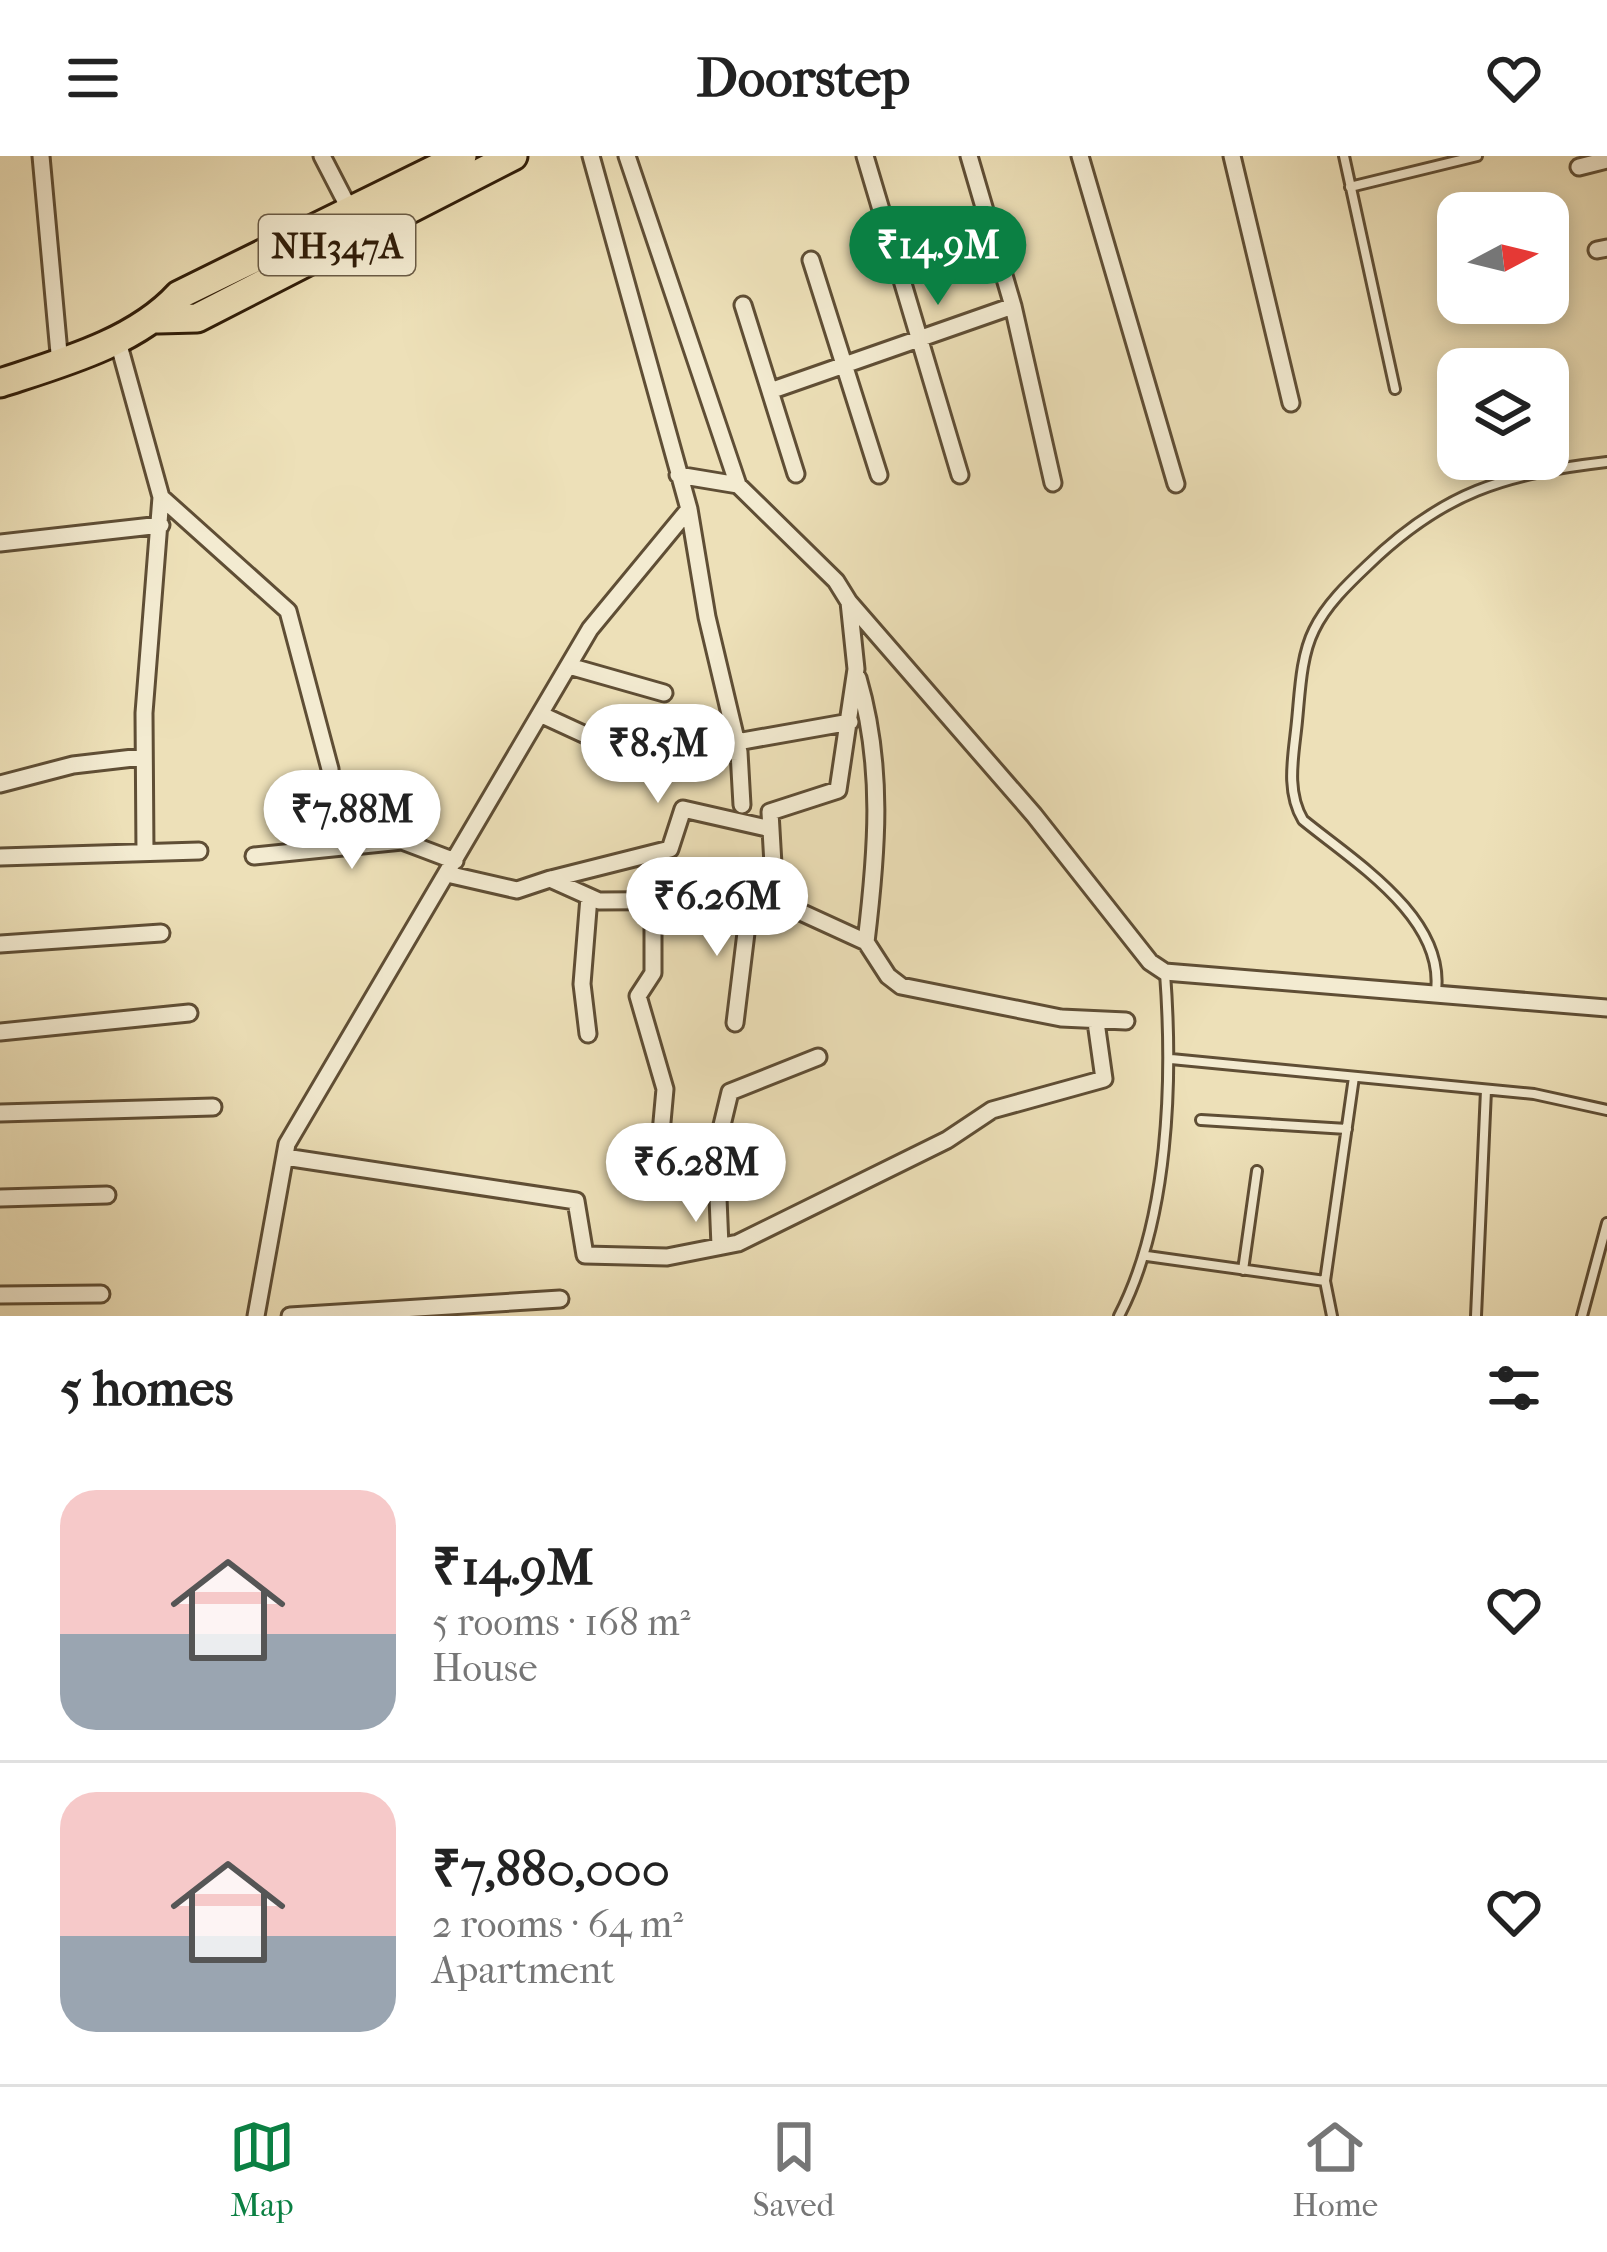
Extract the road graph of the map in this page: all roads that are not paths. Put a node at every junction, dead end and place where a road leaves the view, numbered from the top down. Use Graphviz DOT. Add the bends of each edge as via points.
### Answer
graph roads {
  1 [pos="41,156"];
  2 [pos="322,156"];
  3 [pos="462,156"];
  4 [pos="513,156"];
  5 [pos="591,156"];
  6 [pos="627,156"];
  7 [pos="866,156"];
  8 [pos="969,156"];
  9 [pos="1080,156"];
  10 [pos="1232,156"];
  11 [pos="1344,156"];
  12 [pos="1477,156"];
  13 [pos="1607,160"];
  14 [pos="1579,167"];
  15 [pos="1350,187"];
  16 [pos="352,214"];
  17 [pos="811,260"];
  18 [pos="743,304"];
  19 [pos="1012,306"];
  20 [pos="158,319"];
  21 [pos="117,338"];
  22 [pos="920,339"];
  23 [pos="60,364"];
  24 [pos="847,365"];
  25 [pos="0,383"];
  26 [pos="1395,389"];
  27 [pos="770,391"];
  28 [pos="1291,403"];
  29 [pos="1607,462"];
  30 [pos="796,474"];
  31 [pos="678,475"];
  32 [pos="879,476"];
  33 [pos="960,476"];
  34 [pos="1053,484"];
  35 [pos="1176,484"];
  36 [pos="738,485"];
  37 [pos="161,497"];
  38 [pos="689,508"];
  39 [pos="161,526"];
  40 [pos="0,543"];
  41 [pos="849,602"];
  42 [pos="569,666"];
  43 [pos="856,669"];
  44 [pos="664,693"];
  45 [pos="542,715"];
  46 [pos="850,722"];
  47 [pos="738,747"];
  48 [pos="142,757"];
  49 [pos="0,784"];
  50 [pos="742,805"];
  51 [pos="771,829"];
  52 [pos="338,848"];
  53 [pos="199,851"];
  54 [pos="145,853"];
  55 [pos="254,856"];
  56 [pos="0,857"];
  57 [pos="451,867"];
  58 [pos="550,879"];
  59 [pos="589,897"];
  60 [pos="754,897"];
  61 [pos="653,899"];
  62 [pos="161,933"];
  63 [pos="866,942"];
  64 [pos="0,944"];
  65 [pos="1165,972"];
  66 [pos="1436,991"];
  67 [pos="1607,1008"];
  68 [pos="190,1013"];
  69 [pos="1126,1021"];
  70 [pos="1096,1022"];
  71 [pos="735,1024"];
  72 [pos="0,1032"];
  73 [pos="588,1034"];
  74 [pos="818,1057"];
  75 [pos="1171,1058"];
  76 [pos="1354,1077"];
  77 [pos="1486,1090"];
  78 [pos="213,1107"];
  79 [pos="1607,1110"];
  80 [pos="0,1113"];
  81 [pos="1202,1120"];
  82 [pos="1347,1129"];
  83 [pos="285,1156"];
  84 [pos="1257,1171"];
  85 [pos="717,1176"];
  86 [pos="107,1195"];
  87 [pos="0,1198"];
  88 [pos="1607,1223"];
  89 [pos="720,1246"];
  90 [pos="1147,1256"];
  91 [pos="1243,1270"];
  92 [pos="1325,1281"];
  93 [pos="101,1294"];
  94 [pos="0,1295"];
  95 [pos="560,1299"];
  96 [pos="256,1316"];
  97 [pos="290,1316"];
  98 [pos="1119,1316"];
  99 [pos="1332,1316"];
  100 [pos="1476,1316"];
  101 [pos="1582,1316"];
  1 -- 23 [label="street"];
  2 -- 16 [label="street"];
  3 -- 16 [label="highway, NH347A"];
  4 -- 20 [label="highway, NH347A" via="197,318"];
  5 -- 31 [label="street"];
  6 -- 36 [label="street"];
  7 -- 22 [label="street"];
  8 -- 19 [label="street"];
  9 -- 35 [label="street"];
  10 -- 28 [label="street"];
  11 -- 15 [label="lane"];
  12 -- 15 [label="lane"];
  13 -- 14 [label="street"];
  15 -- 26 [label="lane"];
  16 -- 20 [label="highway, NH347A" via="179,295"];
  17 -- 24 [label="street"];
  18 -- 27 [label="street"];
  19 -- 22 [label="street"];
  19 -- 34 [label="street"];
  20 -- 21 [label="highway, NH347A"];
  21 -- 23 [label="highway, NH347A"];
  21 -- 37 [label="street"];
  22 -- 24 [label="street"];
  22 -- 33 [label="street"];
  23 -- 25 [label="highway, NH347A"];
  24 -- 27 [label="street"];
  24 -- 32 [label="street"];
  27 -- 30 [label="street"];
  29 -- 66 [label="lane" via="1497,479 1442,504 1355,577 1327,609 1306,653 1294,806 1420,930 1437,962"];
  31 -- 36 [label="street"];
  31 -- 38 [label="street"];
  36 -- 41 [label="street"];
  37 -- 39 [label="street"];
  37 -- 52 [label="street" via="288,611 330,769"];
  38 -- 42 [label="street"];
  38 -- 47 [label="street"];
  39 -- 40 [label="street"];
  39 -- 48 [label="street"];
  41 -- 43 [label="street"];
  41 -- 65 [label="street"];
  42 -- 44 [label="street"];
  42 -- 45 [label="street"];
  43 -- 46 [label="street"];
  43 -- 63 [label="street" via="870,718 879,820"];
  45 -- 47 [label="street" via="618,750"];
  45 -- 57 [label="street"];
  46 -- 47 [label="street"];
  46 -- 51 [label="street" via="838,790 770,812"];
  47 -- 50 [label="street"];
  48 -- 49 [label="street"];
  48 -- 54 [label="street"];
  51 -- 58 [label="street" via="683,809 670,849"];
  51 -- 60 [label="street" via="774,882"];
  52 -- 55 [label="street"];
  52 -- 57 [label="street" via="402,841"];
  53 -- 54 [label="street"];
  54 -- 56 [label="street"];
  57 -- 58 [label="street" via="518,890"];
  57 -- 83 [label="street"];
  58 -- 59 [label="street"];
  59 -- 61 [label="street"];
  59 -- 73 [label="street" via="582,985"];
  60 -- 61 [label="street"];
  60 -- 63 [label="street"];
  60 -- 71 [label="street"];
  61 -- 85 [label="street" via="652,973 638,996 665,1089 659,1144 682,1171"];
  62 -- 64 [label="street"];
  63 -- 70 [label="street" via="901,986"];
  65 -- 66 [label="street"];
  65 -- 75 [label="lane"];
  66 -- 67 [label="street"];
  68 -- 72 [label="street"];
  69 -- 70 [label="street"];
  70 -- 89 [label="street" via="1103,1079 992,1110 765,1233"];
  74 -- 85 [label="street" via="730,1092"];
  75 -- 76 [label="lane"];
  75 -- 90 [label="lane"];
  76 -- 77 [label="lane"];
  76 -- 82 [label="lane"];
  77 -- 79 [label="lane"];
  77 -- 100 [label="lane"];
  78 -- 80 [label="street"];
  81 -- 82 [label="lane"];
  82 -- 92 [label="lane"];
  83 -- 89 [label="street" via="575,1201 580,1245 591,1258 667,1258"];
  83 -- 96 [label="street"];
  84 -- 91 [label="lane"];
  85 -- 89 [label="street"];
  86 -- 87 [label="street"];
  88 -- 101 [label="lane"];
  90 -- 91 [label="lane"];
  90 -- 98 [label="lane"];
  91 -- 92 [label="lane"];
  92 -- 99 [label="lane"];
  93 -- 94 [label="street"];
  95 -- 97 [label="street"];
}
